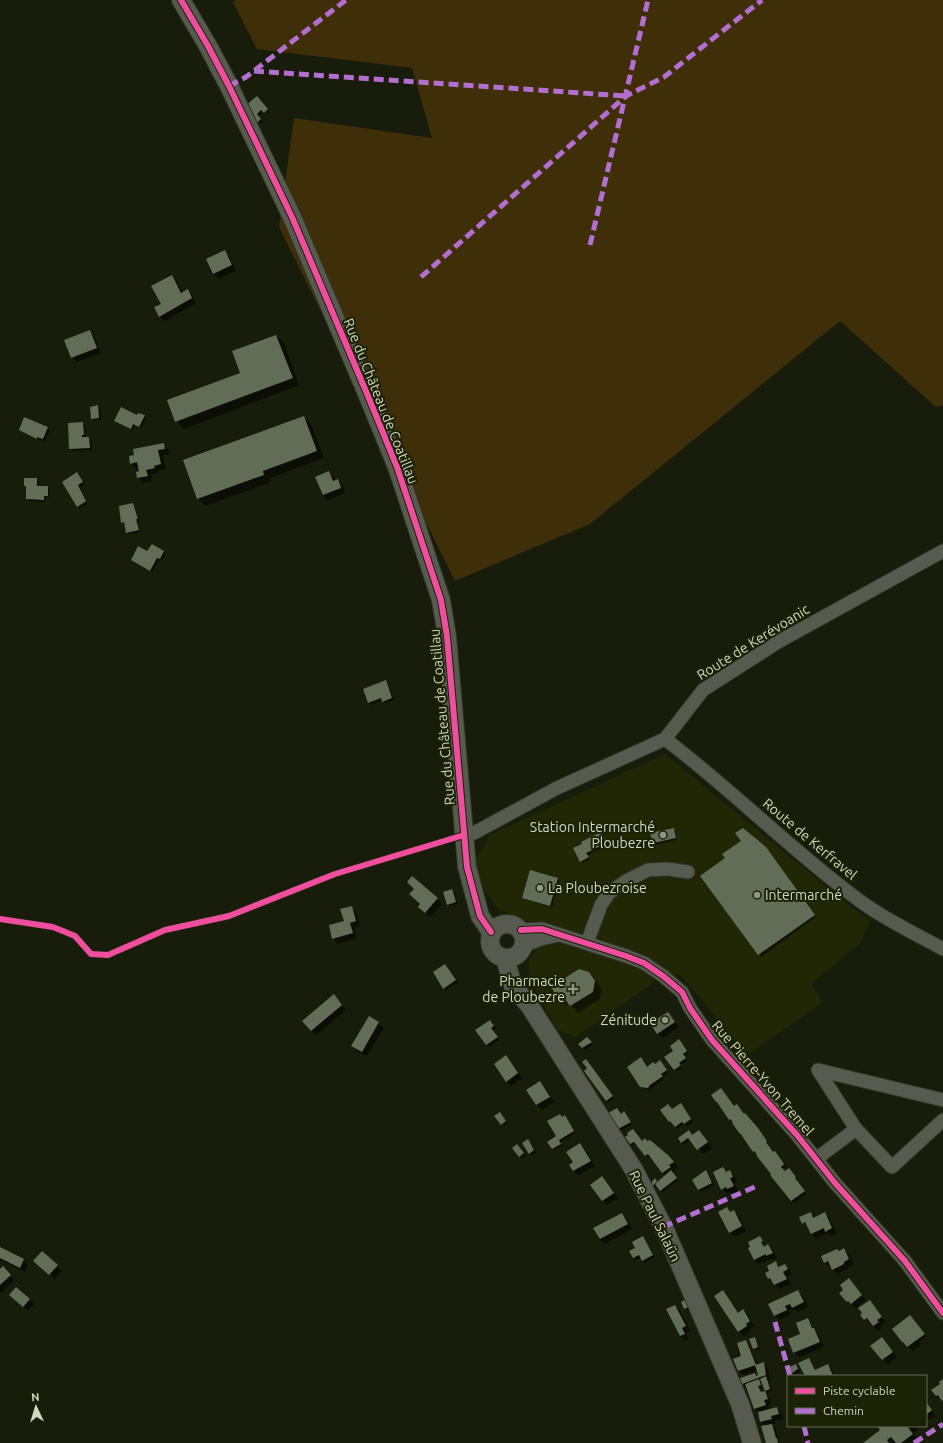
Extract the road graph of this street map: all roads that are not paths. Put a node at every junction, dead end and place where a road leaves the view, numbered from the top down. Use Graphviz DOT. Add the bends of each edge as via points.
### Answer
graph roads {
  1 [pos="181,0"];
  2 [pos="943,551"];
  3 [pos="665,739"];
  4 [pos="464,835"];
  5 [pos="688,872"];
  6 [pos="497,928"];
  7 [pos="587,943"];
  8 [pos="517,947"];
  9 [pos="943,949"];
  10 [pos="943,1100"];
  11 [pos="943,1120"];
  12 [pos="856,1129"];
  13 [pos="816,1159"];
  14 [pos="943,1313"];
  15 [pos="752,1443"];
  1 -- 4 [label="main road, Rue du Château de Coatillau" via="229,86 292,217 397,468 441,600 458,746"];
  2 -- 3 [label="street, Route de Kerévoanic" via="778,642 704,690"];
  3 -- 4 [label="street, Route de Kerévoanic" via="557,788 474,833"];
  3 -- 9 [label="street, Route de Kerfravel" via="694,760 852,895 881,916"];
  4 -- 6 [label="main road" via="467,867 475,897"];
  5 -- 7 [label="street" via="648,870 626,881 609,893"];
  6 -- 8 [label="main road" via="509,923 516,925"];
  6 -- 8 [label="main road" via="489,939 493,952 498,956"];
  7 -- 8 [label="street, Rue Pierre-Yvon Tremel" via="559,935"];
  7 -- 13 [label="street, Rue Pierre-Yvon Tremel" via="644,963 682,992 712,1040"];
  8 -- 15 [label="main road, Rue Paul Salaün" via="521,981 529,1005 634,1170 663,1227 740,1404"];
  10 -- 12 [label="street" via="818,1070"];
  11 -- 12 [label="street" via="892,1167"];
  12 -- 13 [label="street"];
  13 -- 14 [label="street, Rue Pierre-Yvon Tremel" via="905,1262"];
}
